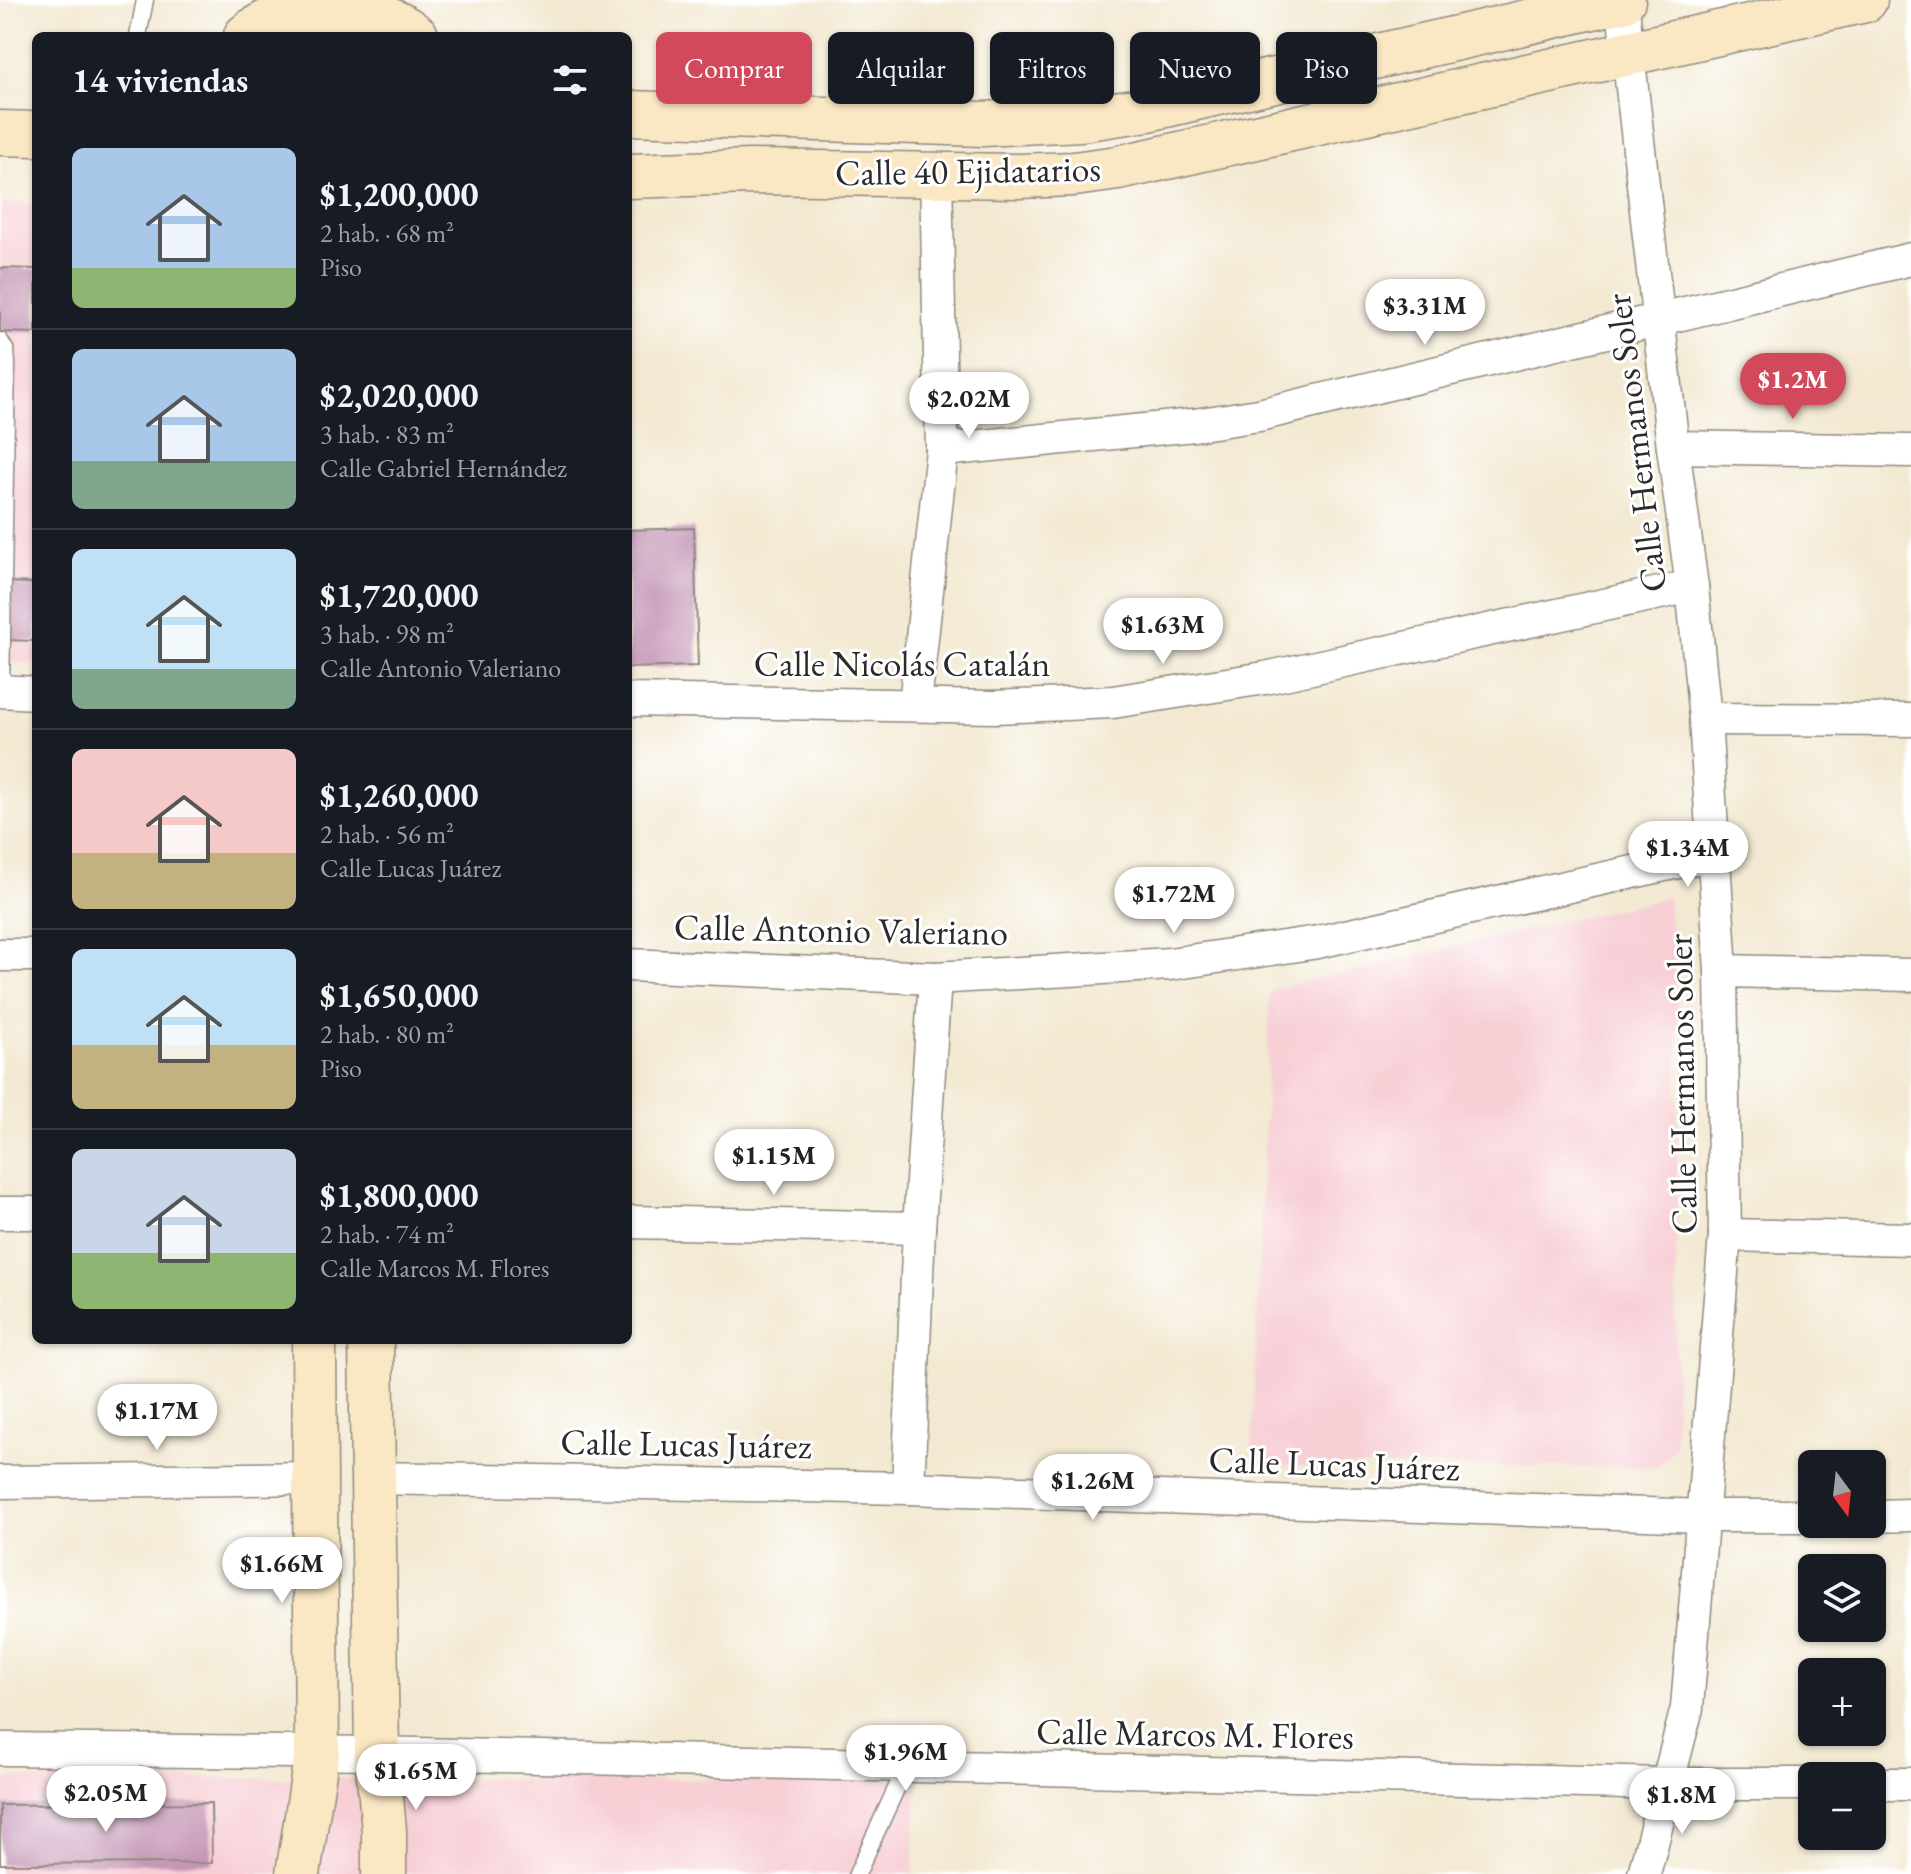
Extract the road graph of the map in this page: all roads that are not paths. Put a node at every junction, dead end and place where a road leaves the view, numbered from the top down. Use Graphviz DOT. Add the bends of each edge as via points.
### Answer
graph roads {
  1 [pos="145,0"];
  2 [pos="1622,0"];
  3 [pos="1865,0"];
  4 [pos="390,17"];
  5 [pos="265,19"];
  6 [pos="139,32"];
  7 [pos="1628,53"];
  8 [pos="632,113"];
  9 [pos="751,115"];
  10 [pos="0,133"];
  11 [pos="32,134"];
  12 [pos="750,172"];
  13 [pos="936,173"];
  14 [pos="632,176"];
  15 [pos="1911,259"];
  16 [pos="1660,319"];
  17 [pos="0,341"];
  18 [pos="1673,447"];
  19 [pos="942,450"];
  20 [pos="1911,451"];
  21 [pos="1692,586"];
  22 [pos="1,691"];
  23 [pos="32,693"];
  24 [pos="632,700"];
  25 [pos="915,704"];
  26 [pos="1705,719"];
  27 [pos="1911,720"];
  28 [pos="1714,854"];
  29 [pos="0,955"];
  30 [pos="32,955"];
  31 [pos="632,965"];
  32 [pos="1721,971"];
  33 [pos="1911,975"];
  34 [pos="935,978"];
  35 [pos="0,1213"];
  36 [pos="32,1213"];
  37 [pos="632,1222"];
  38 [pos="919,1228"];
  39 [pos="1725,1235"];
  40 [pos="1911,1239"];
  41 [pos="314,1344"];
  42 [pos="371,1344"];
  43 [pos="315,1478"];
  44 [pos="373,1478"];
  45 [pos="0,1482"];
  46 [pos="908,1488"];
  47 [pos="1911,1515"];
  48 [pos="1703,1516"];
  49 [pos="1798,1516"];
  50 [pos="1886,1516"];
  51 [pos="0,1749"];
  52 [pos="317,1752"];
  53 [pos="377,1753"];
  54 [pos="907,1765"];
  55 [pos="1666,1784"];
  56 [pos="1798,1784"];
  57 [pos="1886,1784"];
  58 [pos="1911,1784"];
  59 [pos="298,1874"];
  60 [pos="384,1874"];
  61 [pos="857,1874"];
  62 [pos="1644,1874"];
  1 -- 6 [label="lane"];
  2 -- 7 [label="street, Calle Hermanos Soler"];
  2 -- 9 [label="main road, Calle 40 Ejidatarios" via="1148,109 1081,119 983,124"];
  3 -- 7 [label="main road, Calle 40 Ejidatarios"];
  4 -- 5 [label="main road" via="353,6 315,4"];
  7 -- 13 [label="main road, Calle 40 Ejidatarios" via="1118,168 1018,176"];
  7 -- 16 [label="street, Calle Hermanos Soler"];
  8 -- 9 [label="main road, Calle 40 Ejidatarios"];
  9 -- 12 [label="main road"];
  10 -- 11 [label="main road"];
  12 -- 13 [label="main road, Calle 40 Ejidatarios"];
  12 -- 14 [label="main road, Calle 40 Ejidatarios"];
  13 -- 19 [label="street"];
  15 -- 16 [label="street"];
  16 -- 18 [label="street, Calle Hermanos Soler"];
  16 -- 19 [label="street" via="1259,415"];
  17 -- 22 [label="lane" via="7,363"];
  18 -- 20 [label="street"];
  18 -- 21 [label="street, Calle Hermanos Soler"];
  19 -- 25 [label="street"];
  21 -- 25 [label="street, Calle Nicolás Catalán" via="1265,678 1113,702"];
  21 -- 26 [label="street, Calle Hermanos Soler"];
  22 -- 23 [label="street"];
  24 -- 25 [label="street, Calle Nicolás Catalán"];
  26 -- 27 [label="street"];
  26 -- 28 [label="street, Calle Hermanos Soler"];
  28 -- 32 [label="street, Calle Hermanos Soler"];
  28 -- 34 [label="street, Calle Antonio Valeriano" via="1318,942 1170,964"];
  29 -- 30 [label="street"];
  31 -- 34 [label="street, Calle Antonio Valeriano"];
  32 -- 33 [label="street"];
  32 -- 39 [label="street, Calle Hermanos Soler"];
  34 -- 38 [label="street"];
  35 -- 36 [label="street"];
  37 -- 38 [label="street"];
  38 -- 46 [label="street"];
  39 -- 40 [label="street"];
  39 -- 48 [label="street, Calle Hermanos Soler"];
  41 -- 43 [label="main road"];
  42 -- 44 [label="main road"];
  43 -- 45 [label="street"];
  43 -- 52 [label="main road"];
  44 -- 46 [label="street, Calle Lucas Juárez"];
  44 -- 53 [label="main road"];
  46 -- 48 [label="street, Calle Lucas Juárez"];
  47 -- 50 [label="street"];
  48 -- 49 [label="street, Calle Lucas Juárez"];
  48 -- 55 [label="street, Calle Hermanos Soler" via="1687,1708"];
  51 -- 52 [label="street, Calle Marcos M. Flores"];
  52 -- 53 [label="street, Calle Marcos M. Flores"];
  52 -- 59 [label="main road"];
  53 -- 54 [label="street, Calle Marcos M. Flores"];
  53 -- 60 [label="main road"];
  54 -- 55 [label="street, Calle Marcos M. Flores"];
  54 -- 61 [label="lane"];
  55 -- 56 [label="street, Calle Marcos M. Flores"];
  55 -- 62 [label="street, Calle Hermanos Soler"];
  57 -- 58 [label="street"];
}
